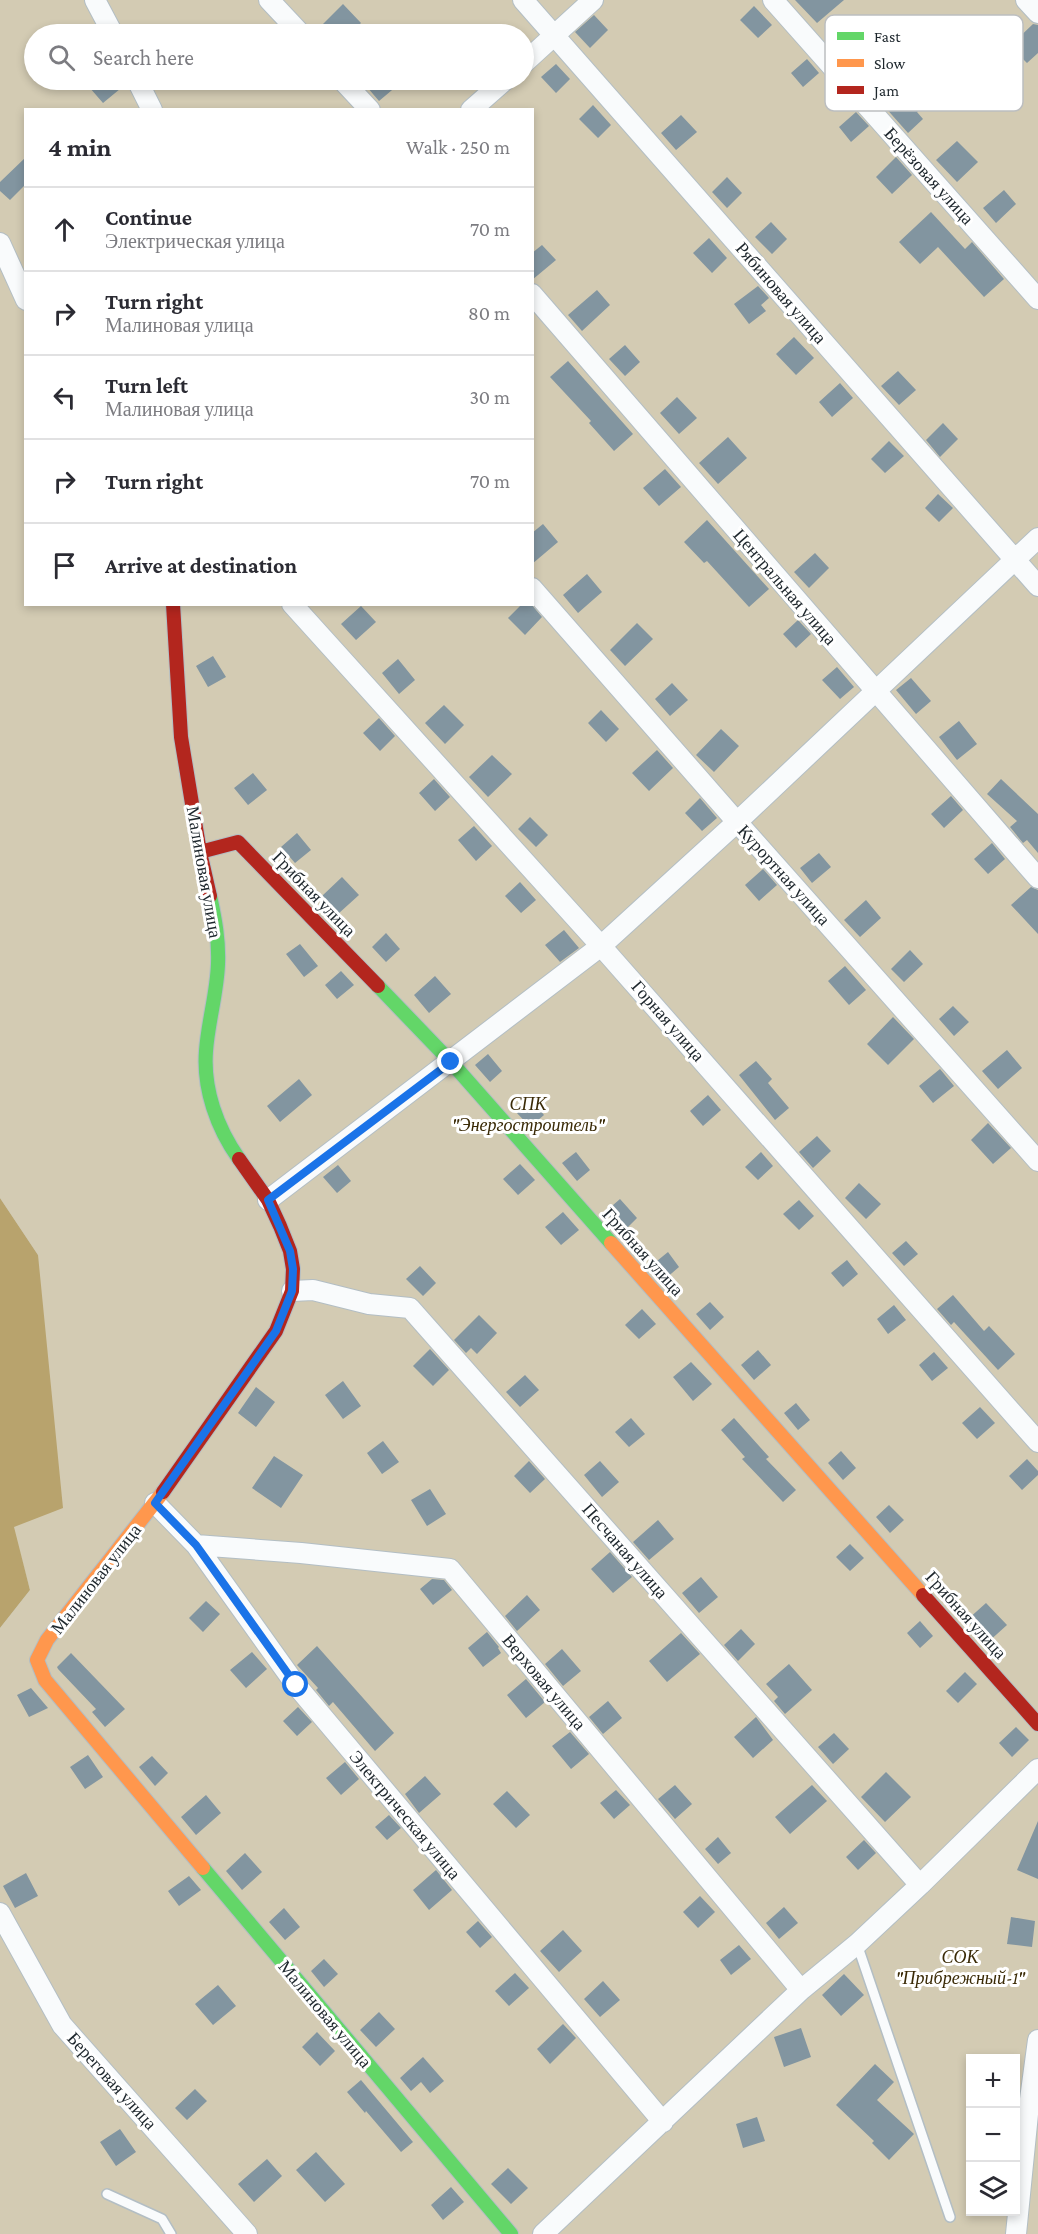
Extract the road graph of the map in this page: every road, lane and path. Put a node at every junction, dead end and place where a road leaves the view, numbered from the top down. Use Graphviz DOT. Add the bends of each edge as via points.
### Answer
graph roads {
  1 [pos="96,0"];
  2 [pos="269,0"];
  3 [pos="523,0"];
  4 [pos="593,0"];
  5 [pos="773,0"];
  6 [pos="1026,0"];
  7 [pos="1038,13"];
  8 [pos="108,24"];
  9 [pos="292,24"];
  10 [pos="555,35"];
  11 [pos="534,54"];
  12 [pos="825,59"];
  13 [pos="142,90"];
  14 [pos="351,90"];
  15 [pos="494,90"];
  16 [pos="151,108"];
  17 [pos="368,108"];
  18 [pos="473,108"];
  19 [pos="871,111"];
  20 [pos="0,243"];
  21 [pos="24,296"];
  22 [pos="534,296"];
  23 [pos="1038,299"];
  24 [pos="1038,538"];
  25 [pos="1015,560"];
  26 [pos="1038,586"];
  27 [pos="534,590"];
  28 [pos="173,606"];
  29 [pos="294,606"];
  30 [pos="876,692"];
  31 [pos="737,822"];
  32 [pos="200,852"];
  33 [pos="1038,878"];
  34 [pos="602,946"];
  35 [pos="451,1062"];
  36 [pos="1038,1161"];
  37 [pos="268,1200"];
  38 [pos="292,1291"];
  39 [pos="1038,1442"];
  40 [pos="155,1503"];
  41 [pos="196,1545"];
  42 [pos="1038,1724"];
  43 [pos="1038,1769"];
  44 [pos="920,1886"];
  45 [pos="0,1912"];
  46 [pos="857,1944"];
  47 [pos="801,1990"];
  48 [pos="1038,2040"];
  49 [pos="663,2121"];
  50 [pos="107,2194"];
  51 [pos="950,2217"];
  52 [pos="171,2234"];
  53 [pos="248,2234"];
  54 [pos="511,2234"];
  55 [pos="543,2234"];
  56 [pos="1016,2234"];
  1 -- 8 [label="street"];
  2 -- 9 [label="street"];
  3 -- 10 [label="street, Рябиновая улица"];
  4 -- 10 [label="street"];
  5 -- 12 [label="street, Берёзовая улица"];
  6 -- 7 [label="street"];
  10 -- 11 [label="street"];
  10 -- 25 [label="street, Рябиновая улица"];
  13 -- 16 [label="street"];
  14 -- 17 [label="street"];
  15 -- 18 [label="street"];
  19 -- 23 [label="street, Берёзовая улица"];
  20 -- 21 [label="street"];
  22 -- 30 [label="street, Центральная улица"];
  24 -- 25 [label="street"];
  25 -- 26 [label="street, Рябиновая улица"];
  25 -- 30 [label="street"];
  27 -- 31 [label="street, Курортная улица"];
  28 -- 32 [label="street, Малиновая улица" via="181,737"];
  29 -- 34 [label="street, Горная улица"];
  30 -- 31 [label="street"];
  30 -- 33 [label="street, Центральная улица"];
  31 -- 34 [label="street"];
  31 -- 36 [label="street, Курортная улица"];
  32 -- 35 [label="street, Грибная улица" via="238,842"];
  32 -- 37 [label="street, Малиновая улица" via="218,932 207,1076 217,1122"];
  34 -- 35 [label="street"];
  34 -- 39 [label="street, Горная улица"];
  35 -- 37 [label="street"];
  35 -- 42 [label="street, Грибная улица"];
  37 -- 38 [label="street, Малиновая улица" via="290,1251"];
  38 -- 40 [label="street, Малиновая улица" via="276,1331"];
  38 -- 44 [label="street, Песчаная улица" via="313,1290 369,1304 410,1308"];
  40 -- 41 [label="street, Электрическая улица"];
  40 -- 54 [label="street, Малиновая улица" via="47,1640 37,1660 45,1680"];
  41 -- 47 [label="street, Верховая улица" via="450,1569"];
  41 -- 49 [label="street, Электрическая улица" via="296,1685"];
  43 -- 44 [label="street"];
  44 -- 46 [label="street"];
  45 -- 53 [label="street, Береговая улица" via="63,2025"];
  46 -- 47 [label="street"];
  46 -- 51 [label="lane"];
  47 -- 49 [label="street"];
  48 -- 56 [label="street"];
  49 -- 55 [label="street"];
  50 -- 52 [label="lane" via="162,2219"];
}
